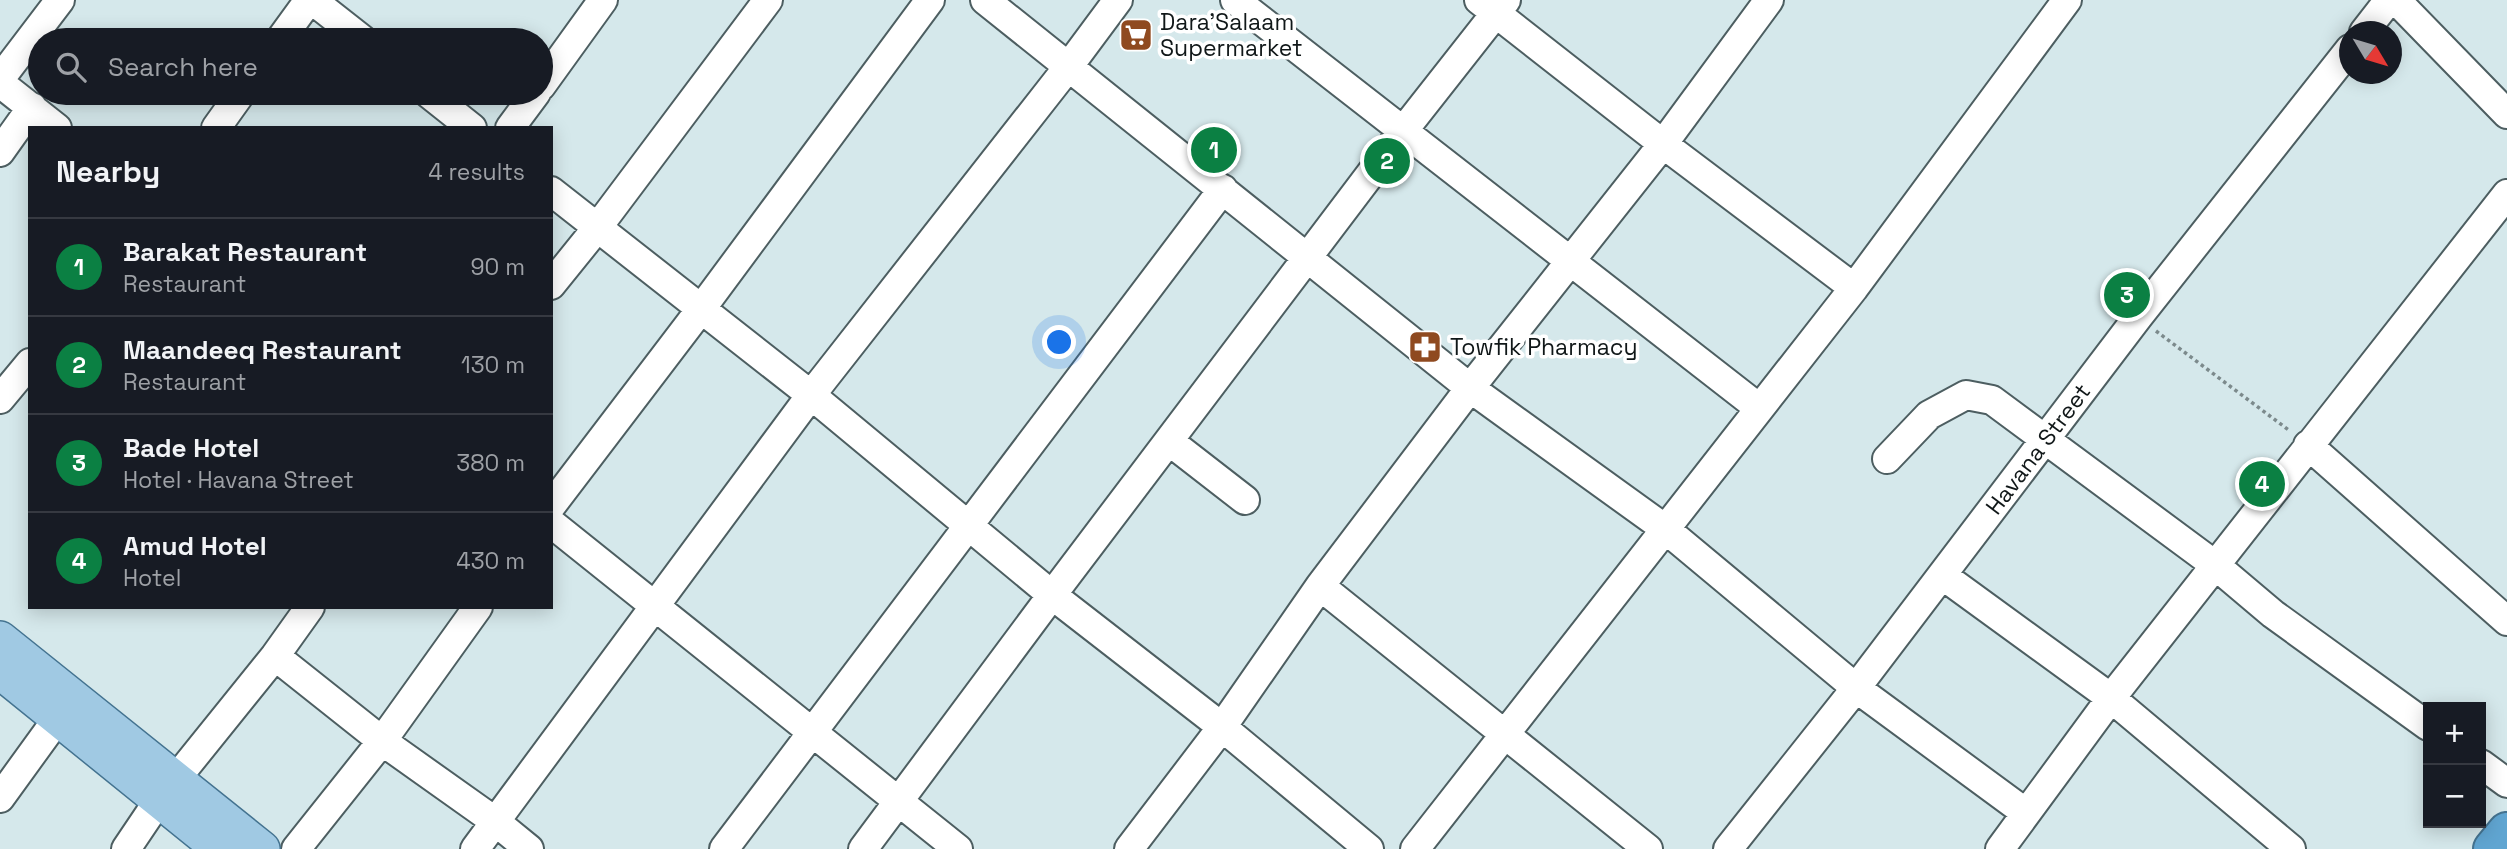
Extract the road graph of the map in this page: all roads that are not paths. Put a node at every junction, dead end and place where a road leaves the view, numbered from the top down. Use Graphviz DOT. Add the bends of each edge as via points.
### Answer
graph roads {
  1 [pos="60,0"];
  2 [pos="311,0"];
  3 [pos="603,0"];
  4 [pos="768,0"];
  5 [pos="930,0"];
  6 [pos="985,0"];
  7 [pos="1118,0"];
  8 [pos="1235,0"];
  9 [pos="1769,0"];
  10 [pos="2067,0"];
  11 [pos="2389,0"];
  12 [pos="2396,0"];
  13 [pos="1494,5"];
  14 [pos="2373,21"];
  15 [pos="39,28"];
  16 [pos="289,28"];
  17 [pos="347,28"];
  18 [pos="28,43"];
  19 [pos="2339,64"];
  20 [pos="1069,66"];
  21 [pos="553,69"];
  22 [pos="0,81"];
  23 [pos="28,104"];
  24 [pos="30,105"];
  25 [pos="232,105"];
  26 [pos="443,105"];
  27 [pos="527,105"];
  28 [pos="32,107"];
  29 [pos="2507,114"];
  30 [pos="55,126"];
  31 [pos="217,126"];
  32 [pos="469,126"];
  33 [pos="511,126"];
  34 [pos="1403,131"];
  35 [pos="1662,144"];
  36 [pos="0,152"];
  37 [pos="1223,190"];
  38 [pos="553,193"];
  39 [pos="2502,211"];
  40 [pos="597,228"];
  41 [pos="1307,258"];
  42 [pos="1570,260"];
  43 [pos="553,283"];
  44 [pos="1854,288"];
  45 [pos="701,309"];
  46 [pos="28,365"];
  47 [pos="1470,388"];
  48 [pos="811,395"];
  49 [pos="0,399"];
  50 [pos="1759,408"];
  51 [pos="2045,440"];
  52 [pos="1169,441"];
  53 [pos="2308,445"];
  54 [pos="1887,459"];
  55 [pos="1245,500"];
  56 [pos="553,503"];
  57 [pos="553,525"];
  58 [pos="969,526"];
  59 [pos="1664,528"];
  60 [pos="2215,565"];
  61 [pos="1942,575"];
  62 [pos="1320,586"];
  63 [pos="1052,595"];
  64 [pos="655,607"];
  65 [pos="2502,608"];
  66 [pos="309,609"];
  67 [pos="477,609"];
  68 [pos="0,639"];
  69 [pos="275,656"];
  70 [pos="0,671"];
  71 [pos="1856,688"];
  72 [pos="2112,698"];
  73 [pos="58,718"];
  74 [pos="2423,722"];
  75 [pos="1222,727"];
  76 [pos="812,733"];
  77 [pos="1503,735"];
  78 [pos="382,741"];
  79 [pos="2482,765"];
  80 [pos="2507,783"];
  81 [pos="167,790"];
  82 [pos="0,798"];
  83 [pos="899,802"];
  84 [pos="2026,813"];
  85 [pos="496,822"];
  86 [pos="2507,832"];
  87 [pos="126,849"];
  88 [pos="220,849"];
  89 [pos="262,849"];
  90 [pos="296,849"];
  91 [pos="475,849"];
  92 [pos="529,849"];
  93 [pos="724,849"];
  94 [pos="863,849"];
  95 [pos="958,849"];
  96 [pos="1129,849"];
  97 [pos="1369,849"];
  98 [pos="1415,849"];
  99 [pos="1648,849"];
  100 [pos="1728,849"];
  101 [pos="2000,849"];
  102 [pos="2291,849"];
  103 [pos="2493,849"];
  1 -- 15 [label="street"];
  2 -- 16 [label="street"];
  2 -- 17 [label="street"];
  3 -- 21 [label="street"];
  4 -- 40 [label="street"];
  5 -- 45 [label="street"];
  6 -- 20 [label="street"];
  7 -- 20 [label="street"];
  8 -- 34 [label="street"];
  9 -- 35 [label="street"];
  10 -- 44 [label="street"];
  11 -- 14 [label="street"];
  12 -- 29 [label="street"];
  13 -- 34 [label="street"];
  13 -- 35 [label="street"];
  18 -- 22 [label="street"];
  19 -- 51 [label="street, Havana Street"];
  20 -- 37 [label="street"];
  20 -- 48 [label="street"];
  22 -- 23 [label="street"];
  24 -- 28 [label="street"];
  25 -- 31 [label="street"];
  26 -- 32 [label="street"];
  27 -- 33 [label="street"];
  28 -- 30 [label="street"];
  28 -- 36 [label="street"];
  34 -- 41 [label="street"];
  34 -- 42 [label="street"];
  35 -- 42 [label="street"];
  35 -- 44 [label="street"];
  37 -- 41 [label="street"];
  37 -- 58 [label="street"];
  38 -- 40 [label="street"];
  39 -- 53 [label="street"];
  40 -- 43 [label="street"];
  40 -- 45 [label="street"];
  41 -- 47 [label="street"];
  41 -- 52 [label="street"];
  42 -- 47 [label="street"];
  42 -- 50 [label="street"];
  44 -- 50 [label="street"];
  45 -- 48 [label="street"];
  45 -- 56 [label="street"];
  46 -- 49 [label="street"];
  47 -- 59 [label="street"];
  47 -- 62 [label="street"];
  48 -- 58 [label="street"];
  48 -- 64 [label="street"];
  50 -- 59 [label="street"];
  51 -- 54 [label="street" via="1992,400 1966,395 1930,415"];
  51 -- 60 [label="street"];
  51 -- 61 [label="street, Havana Street"];
  52 -- 55 [label="street"];
  52 -- 63 [label="street"];
  53 -- 60 [label="street"];
  53 -- 65 [label="street"];
  57 -- 64 [label="street"];
  58 -- 63 [label="street"];
  58 -- 76 [label="street"];
  59 -- 71 [label="street"];
  59 -- 77 [label="street"];
  60 -- 72 [label="street"];
  60 -- 74 [label="street" via="2273,614"];
  61 -- 71 [label="street, Havana Street"];
  61 -- 72 [label="street"];
  62 -- 75 [label="street"];
  62 -- 77 [label="street"];
  63 -- 75 [label="street"];
  63 -- 83 [label="street"];
  64 -- 76 [label="street"];
  64 -- 85 [label="street"];
  66 -- 69 [label="street"];
  67 -- 78 [label="street"];
  68 -- 81 [label="main road"];
  69 -- 78 [label="street"];
  69 -- 81 [label="street"];
  70 -- 73 [label="main road"];
  71 -- 84 [label="street"];
  71 -- 100 [label="street, Havana Street"];
  72 -- 84 [label="street"];
  72 -- 102 [label="street"];
  73 -- 81 [label="main road"];
  73 -- 82 [label="street"];
  75 -- 96 [label="street"];
  75 -- 97 [label="street"];
  76 -- 83 [label="street"];
  76 -- 93 [label="street"];
  77 -- 98 [label="street"];
  77 -- 99 [label="street"];
  78 -- 85 [label="street"];
  78 -- 90 [label="street"];
  79 -- 80 [label="street"];
  81 -- 87 [label="street"];
  81 -- 88 [label="main road"];
  81 -- 89 [label="main road"];
  83 -- 94 [label="street"];
  83 -- 95 [label="street"];
  84 -- 101 [label="street"];
  85 -- 91 [label="street"];
  85 -- 92 [label="street"];
  86 -- 103 [label="highway"];
}
